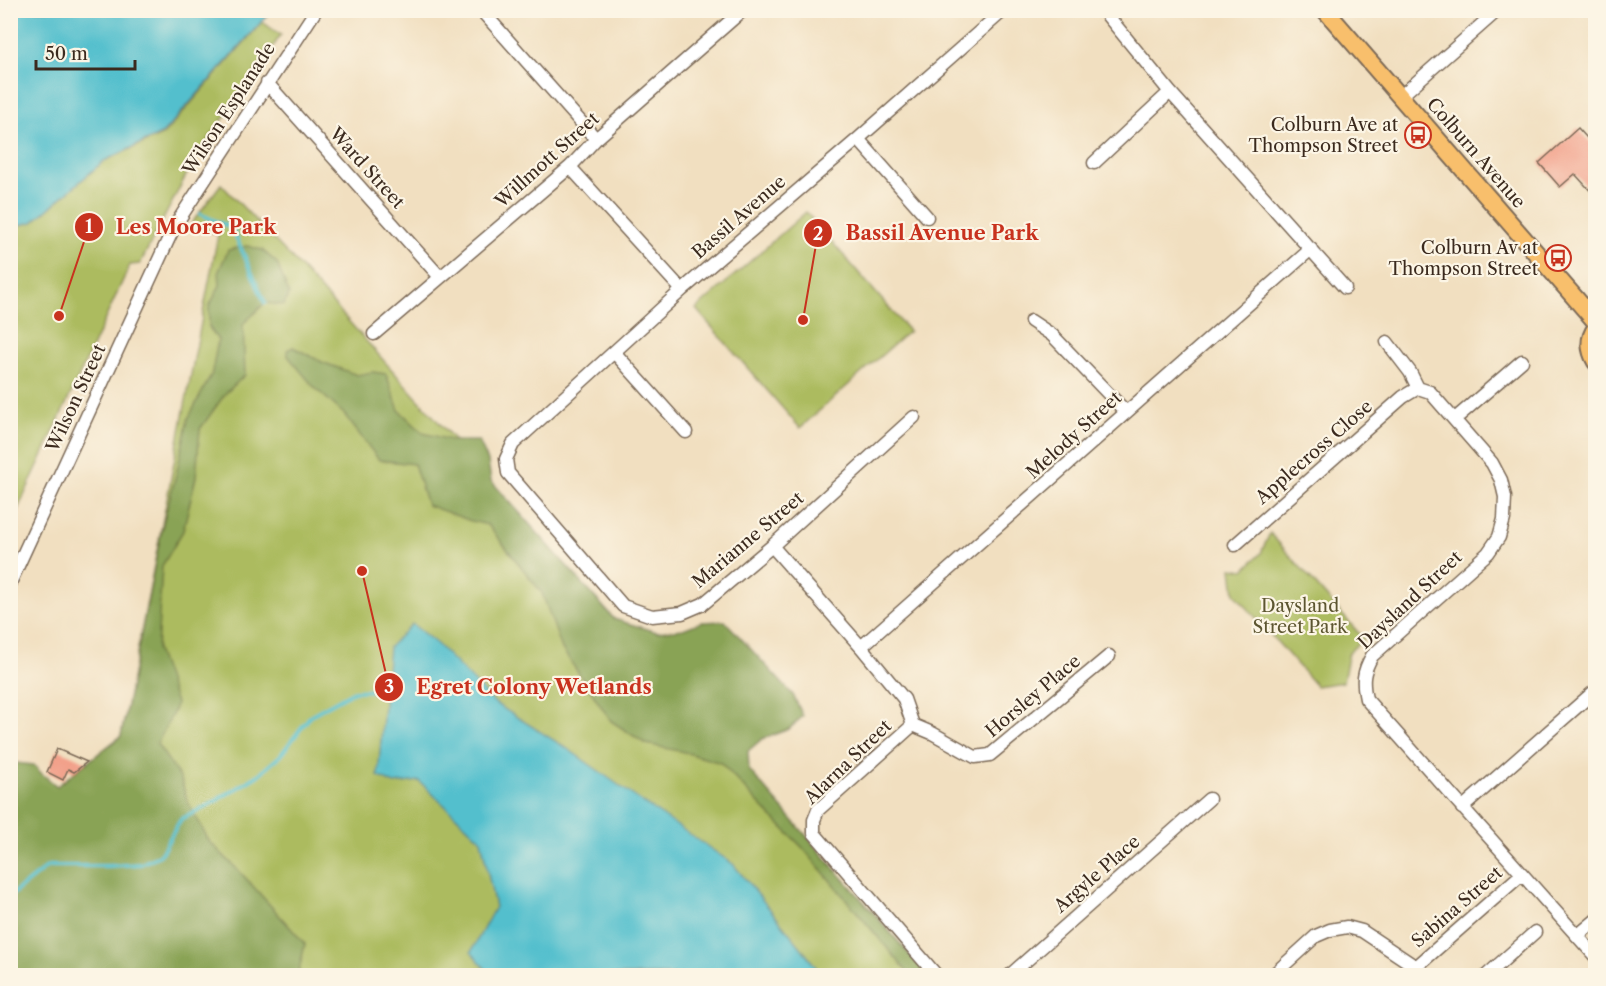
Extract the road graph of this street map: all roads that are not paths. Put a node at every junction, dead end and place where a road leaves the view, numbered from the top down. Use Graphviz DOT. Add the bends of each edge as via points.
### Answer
graph roads {
  1 [pos="316,10"];
  2 [pos="481,10"];
  3 [pos="743,10"];
  4 [pos="1004,10"];
  5 [pos="1103,10"];
  6 [pos="1325,10"];
  7 [pos="1498,10"];
  8 [pos="267,83"];
  9 [pos="1170,92"];
  10 [pos="1401,96"];
  11 [pos="597,139"];
  12 [pos="858,139"];
  13 [pos="1094,163"];
  14 [pos="570,167"];
  15 [pos="927,217"];
  16 [pos="174,227"];
  17 [pos="1311,249"];
  18 [pos="440,277"];
  19 [pos="1345,288"];
  20 [pos="682,290"];
  21 [pos="1030,321"];
  22 [pos="1596,322"];
  23 [pos="1596,328"];
  24 [pos="374,334"];
  25 [pos="1387,342"];
  26 [pos="614,352"];
  27 [pos="1522,361"];
  28 [pos="1596,362"];
  29 [pos="1418,388"];
  30 [pos="1126,412"];
  31 [pos="914,417"];
  32 [pos="1455,419"];
  33 [pos="686,432"];
  34 [pos="506,459"];
  35 [pos="1235,545"];
  36 [pos="772,546"];
  37 [pos="10,583"];
  38 [pos="861,647"];
  39 [pos="1109,656"];
  40 [pos="1596,690"];
  41 [pos="913,725"];
  42 [pos="1209,799"];
  43 [pos="1462,808"];
  44 [pos="1522,874"];
  45 [pos="1596,920"];
  46 [pos="1535,932"];
  47 [pos="1577,936"];
  48 [pos="1596,957"];
  49 [pos="938,975"];
  50 [pos="1009,975"];
  51 [pos="1272,975"];
  52 [pos="1486,975"];
  1 -- 8 [label="street, Wilson Esplanade"];
  2 -- 11 [label="street"];
  3 -- 11 [label="street, Willmott Street"];
  4 -- 12 [label="street, Bassil Avenue"];
  5 -- 9 [label="street"];
  6 -- 10 [label="main road, Colburn Avenue"];
  7 -- 10 [label="street"];
  8 -- 16 [label="street, Wilson Esplanade"];
  8 -- 18 [label="street, Ward Street"];
  9 -- 13 [label="street"];
  9 -- 17 [label="street"];
  10 -- 22 [label="main road, Colburn Avenue"];
  11 -- 14 [label="street, Willmott Street"];
  12 -- 15 [label="street"];
  12 -- 20 [label="street, Bassil Avenue"];
  14 -- 18 [label="street, Willmott Street"];
  14 -- 20 [label="street"];
  16 -- 37 [label="street, Wilson Street"];
  17 -- 19 [label="street"];
  17 -- 30 [label="street, Melody Street"];
  18 -- 24 [label="street, Willmott Street"];
  20 -- 26 [label="street, Bassil Avenue"];
  21 -- 30 [label="street" via="1052,335"];
  23 -- 28 [label="main road" via="1590,347"];
  25 -- 29 [label="street, Daysland Street"];
  26 -- 33 [label="street"];
  26 -- 34 [label="street, Bassil Avenue" via="513,444"];
  27 -- 32 [label="street"];
  29 -- 32 [label="street, Daysland Street" via="1430,392"];
  29 -- 35 [label="street, Applecross Close"];
  30 -- 38 [label="street, Melody Street"];
  31 -- 36 [label="street, Marianne Street"];
  32 -- 43 [label="street, Daysland Street" via="1492,463 1501,480 1505,497 1499,537 1488,553 1372,656 1362,683 1366,699"];
  34 -- 36 [label="street, Marianne Street" via="508,473 623,606 652,616 682,613 703,604"];
  36 -- 38 [label="street, Alarna Street"];
  38 -- 41 [label="street, Alarna Street" via="904,699"];
  39 -- 41 [label="street, Horsley Place" via="990,755 975,757"];
  40 -- 43 [label="street"];
  41 -- 49 [label="street, Alarna Street" via="818,810 814,833"];
  42 -- 50 [label="street, Argyle Place"];
  43 -- 44 [label="street, Daysland Street"];
  44 -- 47 [label="street, Daysland Street"];
  44 -- 51 [label="street, Sabina Street" via="1416,967 1362,931 1347,927 1316,936"];
  45 -- 47 [label="street"];
  46 -- 52 [label="street"];
  47 -- 48 [label="street, Daysland Street"];
}
